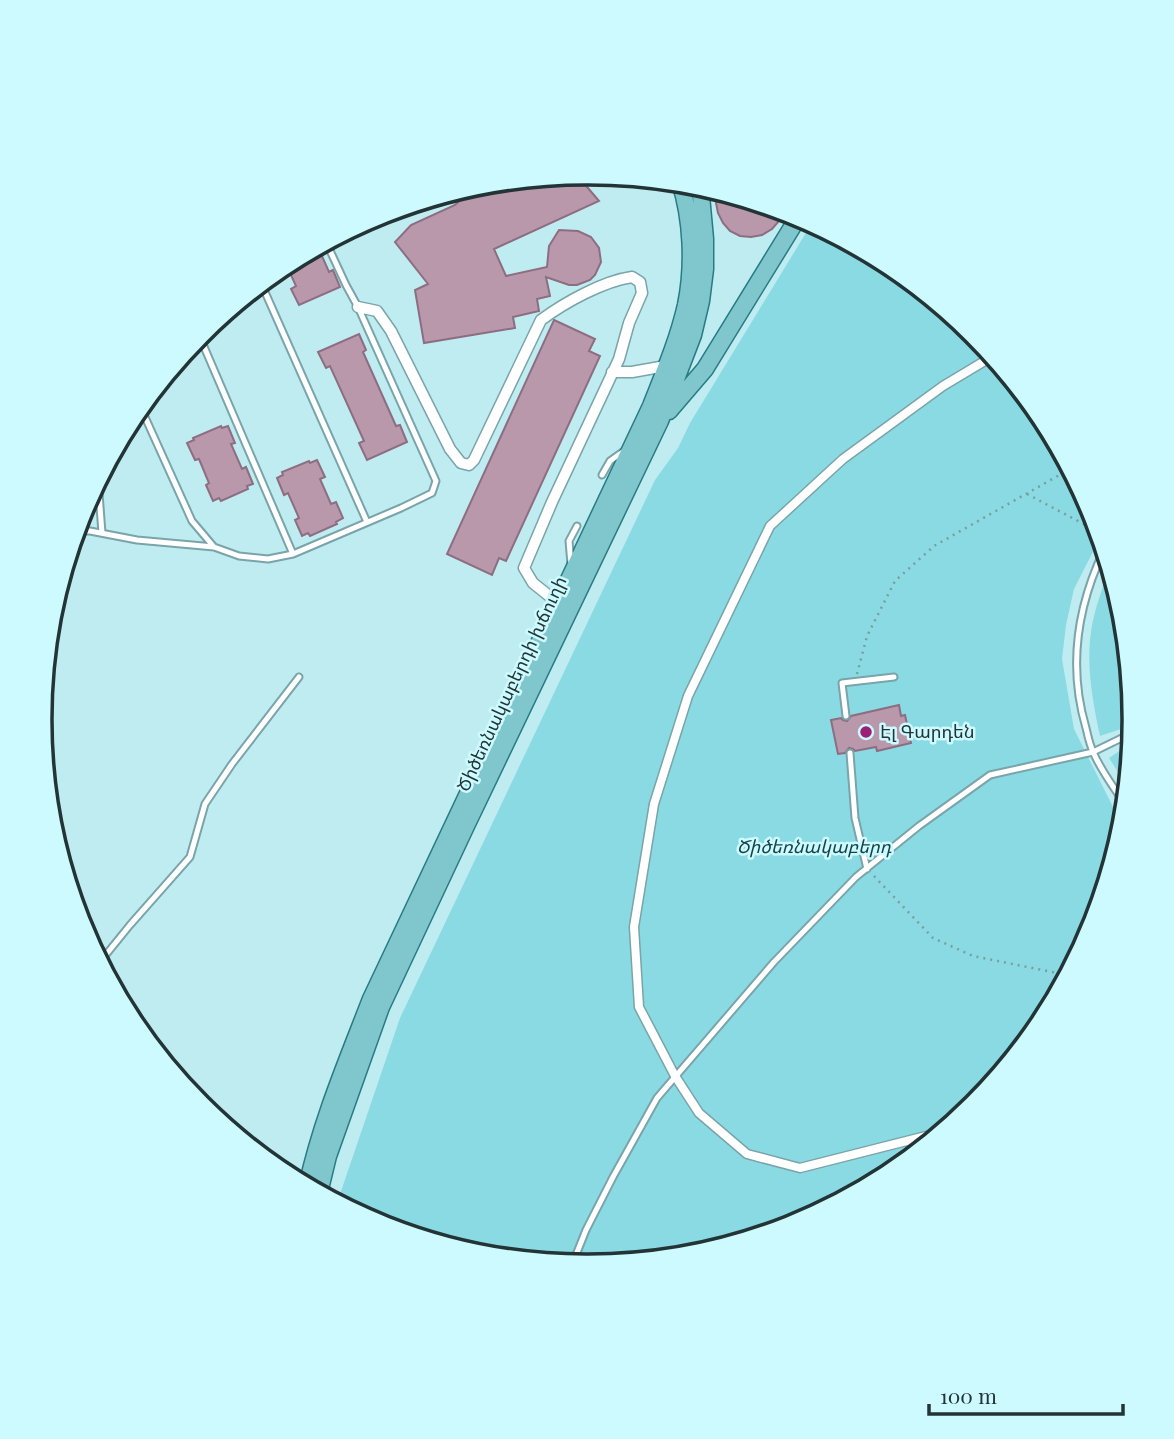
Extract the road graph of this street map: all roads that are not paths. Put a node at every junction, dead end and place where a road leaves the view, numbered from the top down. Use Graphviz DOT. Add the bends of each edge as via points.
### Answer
graph roads {
  1 [pos="683,194"];
  2 [pos="702,198"];
  3 [pos="793,226"];
  4 [pos="330,251"];
  5 [pos="265,293"];
  6 [pos="358,307"];
  7 [pos="204,347"];
  8 [pos="984,362"];
  9 [pos="660,367"];
  10 [pos="612,372"];
  11 [pos="146,419"];
  12 [pos="660,421"];
  13 [pos="632,446"];
  14 [pos="602,475"];
  15 [pos="100,501"];
  16 [pos="367,522"];
  17 [pos="577,526"];
  18 [pos="87,531"];
  19 [pos="102,533"];
  20 [pos="214,547"];
  21 [pos="293,554"];
  22 [pos="1098,565"];
  23 [pos="572,574"];
  24 [pos="558,603"];
  25 [pos="299,677"];
  26 [pos="894,677"];
  27 [pos="846,716"];
  28 [pos="1121,738"];
  29 [pos="1093,752"];
  30 [pos="850,753"];
  31 [pos="1117,791"];
  32 [pos="867,869"];
  33 [pos="107,954"];
  34 [pos="675,1076"];
  35 [pos="919,1138"];
  36 [pos="309,1176"];
  37 [pos="321,1183"];
  38 [pos="577,1254"];
  1 -- 13 [label="main road, Ծիծեռնակաբերդի խճուղի" via="690,271 686,303 675,345"];
  2 -- 12 [label="main road, Ծիծեռնակաբերդի խճուղի" via="705,270 701,301"];
  3 -- 12 [label="main road" via="705,369"];
  4 -- 6 [label="lane"];
  5 -- 16 [label="lane"];
  6 -- 10 [label="street" via="377,311 391,331 461,463 469,465 474,460 541,320 616,279 632,277 642,293"];
  6 -- 16 [label="lane" via="436,481 432,493"];
  7 -- 21 [label="lane"];
  8 -- 34 [label="street" via="843,459 769,526 688,696 654,804 634,927 639,1007"];
  9 -- 10 [label="street"];
  10 -- 24 [label="street" via="524,568 533,583"];
  11 -- 20 [label="lane" via="192,521"];
  12 -- 37 [label="main road, Ծիծեռնակաբերդի խճուղի" via="381,1007"];
  13 -- 14 [label="lane" via="610,461"];
  13 -- 23 [label="main road, Ծիծեռնակաբերդի խճուղի"];
  15 -- 19 [label="lane"];
  16 -- 21 [label="lane"];
  17 -- 23 [label="lane" via="569,541"];
  18 -- 19 [label="lane"];
  19 -- 20 [label="lane"];
  20 -- 21 [label="lane" via="268,559"];
  22 -- 29 [label="lane" via="1079,630 1076,670 1080,709"];
  23 -- 24 [label="main road, Ծիծեռնակաբերդի խճուղի"];
  24 -- 36 [label="main road, Ծիծեռնակաբերդի խճուղի" via="371,999"];
  25 -- 33 [label="lane" via="205,804 190,857"];
  26 -- 27 [label="lane" via="842,683"];
  28 -- 29 [label="lane"];
  29 -- 31 [label="lane"];
  29 -- 32 [label="lane" via="990,775"];
  30 -- 32 [label="lane" via="855,818"];
  32 -- 34 [label="lane" via="774,962"];
  34 -- 35 [label="street" via="699,1113 747,1154 800,1168"];
  34 -- 38 [label="lane" via="629,1147"];
}
